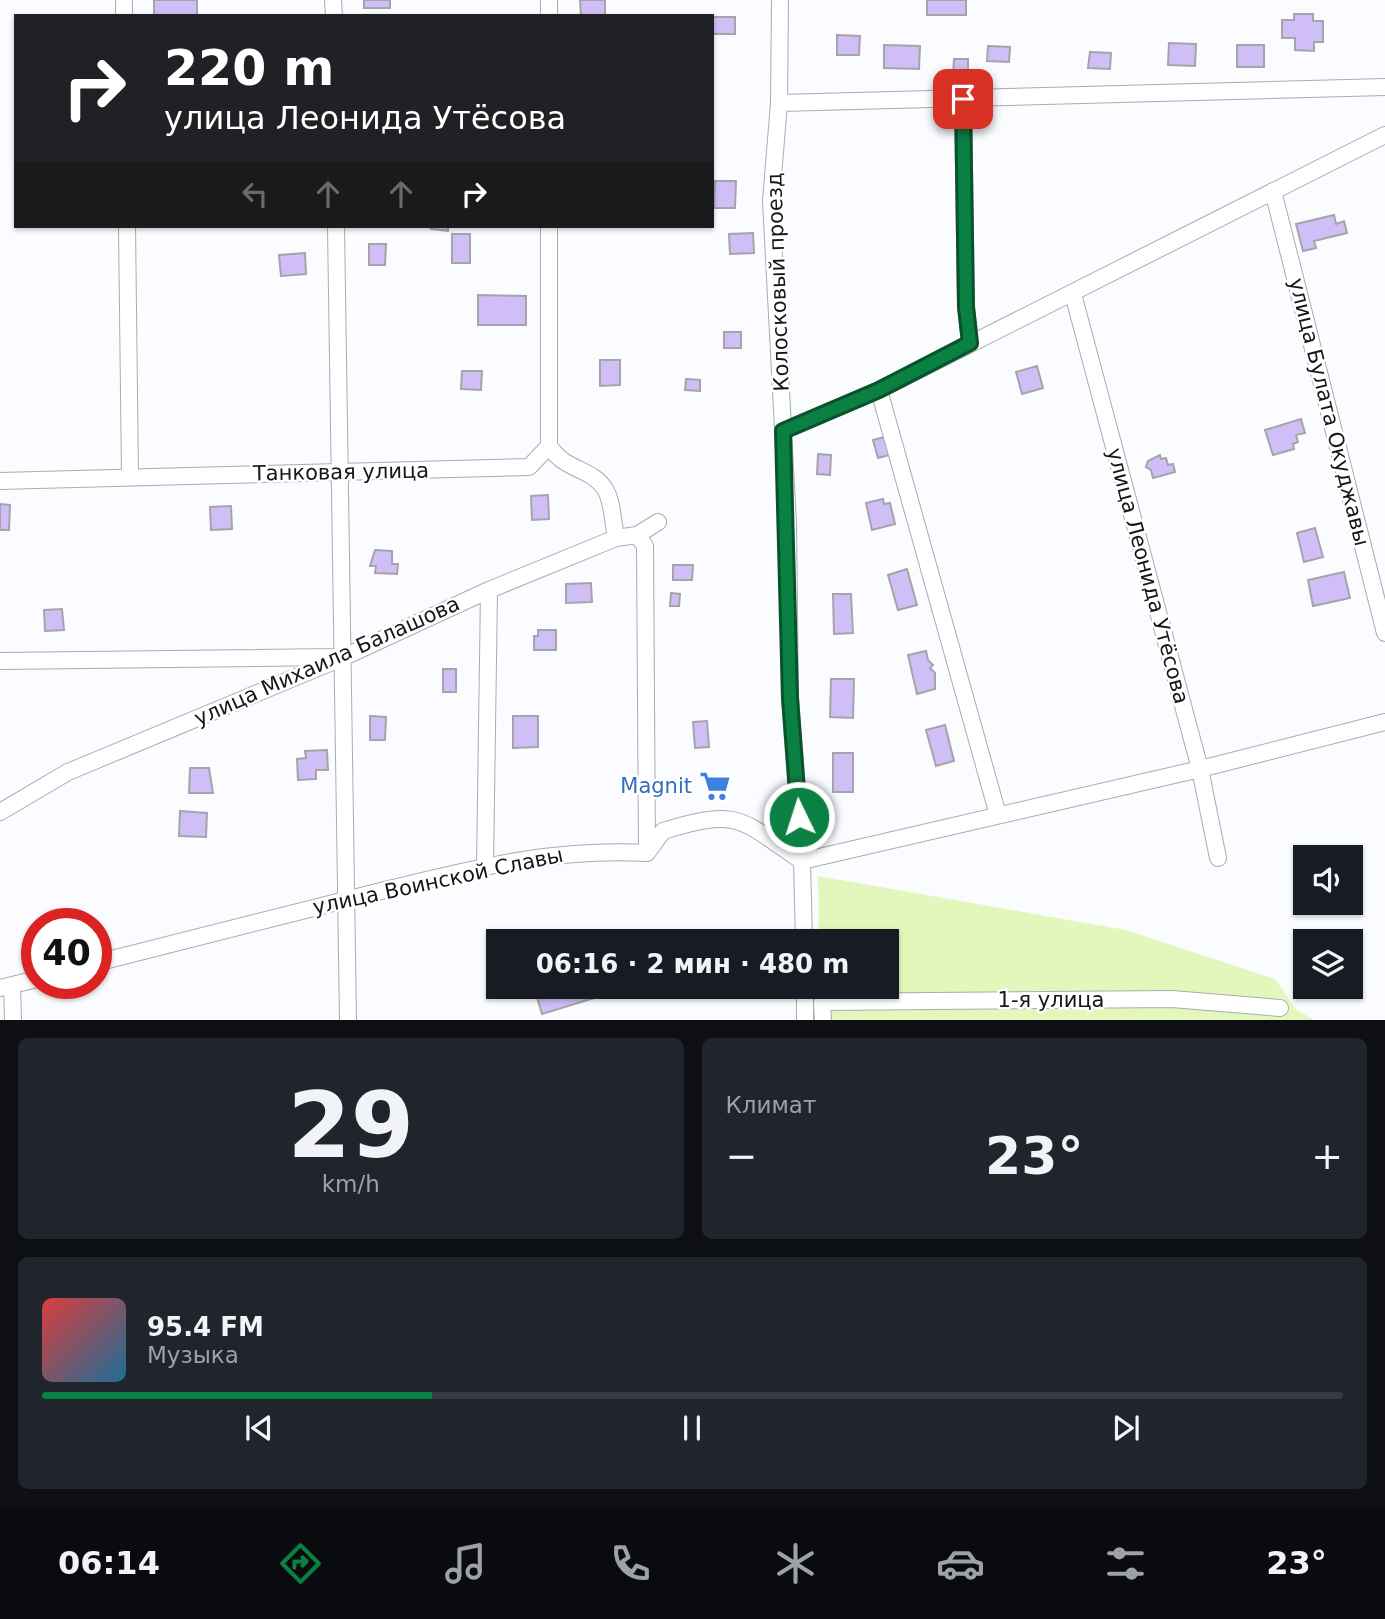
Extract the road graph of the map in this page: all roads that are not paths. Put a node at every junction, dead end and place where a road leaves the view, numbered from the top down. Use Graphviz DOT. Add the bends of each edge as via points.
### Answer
graph roads {
  1 [pos="780,0"];
  2 [pos="1385,87"];
  3 [pos="963,99"];
  4 [pos="779,103"];
  5 [pos="1385,135"];
  6 [pos="1273,191"];
  7 [pos="127,228"];
  8 [pos="337,228"];
  9 [pos="549,228"];
  10 [pos="1073,295"];
  11 [pos="970,343"];
  12 [pos="879,390"];
  13 [pos="783,431"];
  14 [pos="549,446"];
  15 [pos="340,474"];
  16 [pos="130,476"];
  17 [pos="0,481"];
  18 [pos="658,522"];
  19 [pos="637,535"];
  20 [pos="616,538"];
  21 [pos="489,590"];
  22 [pos="1385,633"];
  23 [pos="344,657"];
  24 [pos="0,661"];
  25 [pos="1385,722"];
  26 [pos="1200,769"];
  27 [pos="0,812"];
  28 [pos="998,816"];
  29 [pos="647,853"];
  30 [pos="1218,858"];
  31 [pos="802,860"];
  32 [pos="485,867"];
  33 [pos="346,900"];
  34 [pos="804,929"];
  35 [pos="112,959"];
  36 [pos="6,986"];
  37 [pos="805,999"];
  38 [pos="1280,1009"];
  39 [pos="13,1020"];
  40 [pos="348,1020"];
  41 [pos="805,1020"];
  42 [pos="823,1020"];
  1 -- 4 [label="street, Колосковый проезд"];
  2 -- 3 [label="street"];
  3 -- 4 [label="street"];
  3 -- 11 [label="street"];
  4 -- 13 [label="street, Колосковый проезд" via="771,201"];
  5 -- 6 [label="street"];
  6 -- 10 [label="street"];
  6 -- 22 [label="street, улица Булата Окуджавы"];
  7 -- 16 [label="street"];
  8 -- 15 [label="street"];
  9 -- 14 [label="street"];
  10 -- 11 [label="street"];
  10 -- 26 [label="street, улица Леонида Утёсова"];
  11 -- 12 [label="street"];
  12 -- 13 [label="street"];
  12 -- 28 [label="street"];
  13 -- 31 [label="street, Колосковый проезд" via="790,698"];
  14 -- 15 [label="street, Танковая улица" via="528,467"];
  14 -- 20 [label="street" via="559,460 596,478 607,492"];
  15 -- 16 [label="street, Танковая улица"];
  15 -- 23 [label="street"];
  16 -- 17 [label="street, Танковая улица"];
  18 -- 19 [label="street, улица Михаила Балашова"];
  19 -- 20 [label="street, улица Михаила Балашова"];
  19 -- 29 [label="street" via="645,546"];
  20 -- 21 [label="street, улица Михаила Балашова"];
  21 -- 23 [label="street, улица Михаила Балашова"];
  21 -- 32 [label="street"];
  23 -- 24 [label="street"];
  23 -- 27 [label="street, улица Михаила Балашова" via="68,772"];
  23 -- 33 [label="street"];
  25 -- 26 [label="street"];
  26 -- 28 [label="street"];
  26 -- 30 [label="street, улица Леонида Утёсова"];
  28 -- 31 [label="street"];
  29 -- 31 [label="street" via="663,831 721,818 751,824"];
  29 -- 32 [label="street, улица Воинской Славы" via="554,853"];
  31 -- 34 [label="street, Колосковый проезд"];
  32 -- 33 [label="street, улица Воинской Славы"];
  33 -- 35 [label="street, улица Воинской Славы"];
  33 -- 40 [label="street"];
  36 -- 39 [label="street"];
  37 -- 41 [label="street"];
  38 -- 42 [label="street, 1-я улица" via="1172,999 822,1002"];
}
